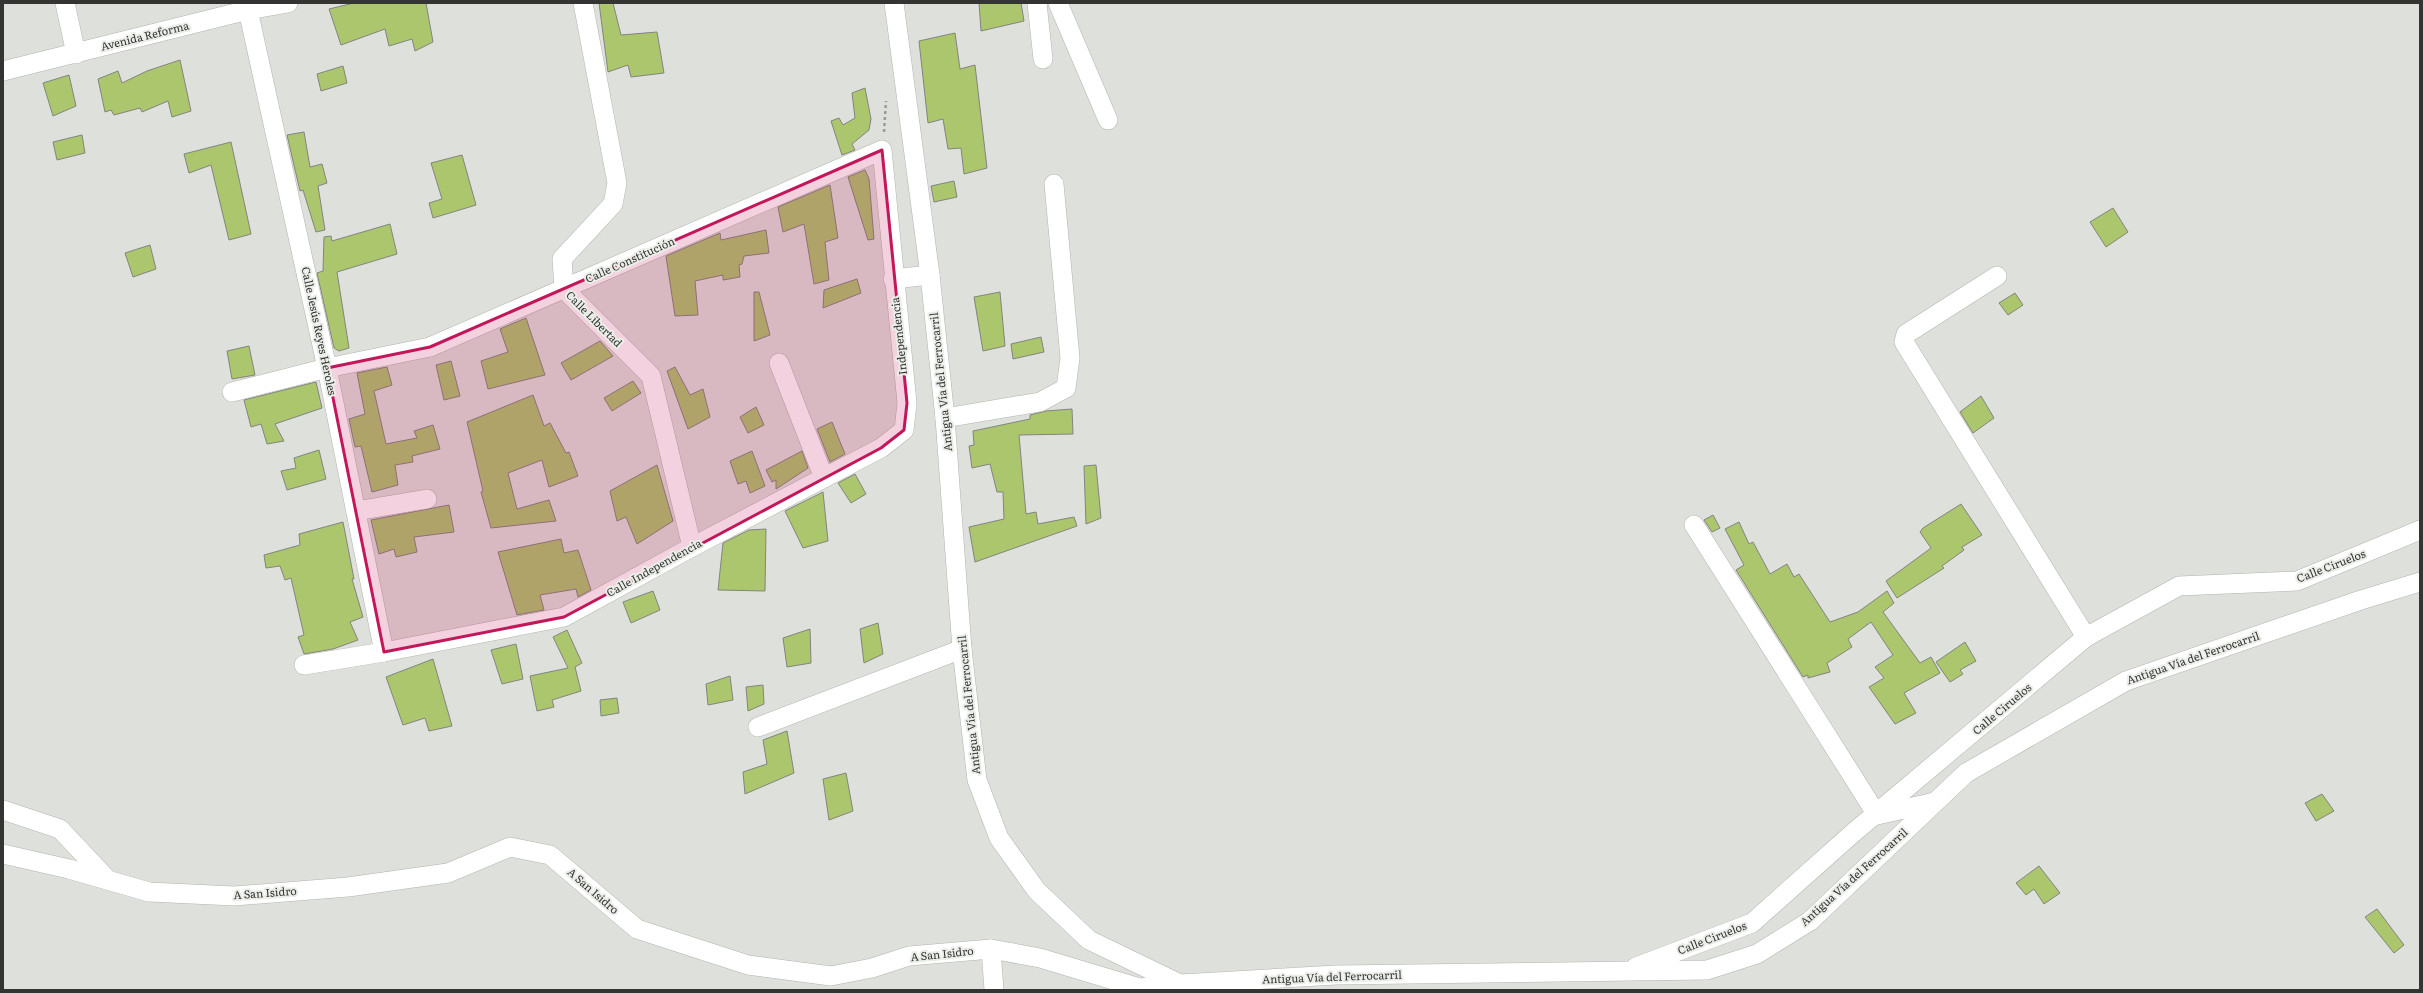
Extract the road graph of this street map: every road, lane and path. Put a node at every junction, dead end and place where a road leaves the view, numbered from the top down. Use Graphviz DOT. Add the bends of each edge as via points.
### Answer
graph roads {
  1 [pos="65,3"];
  2 [pos="288,3"];
  3 [pos="583,3"];
  4 [pos="894,3"];
  5 [pos="1036,3"];
  6 [pos="1058,3"];
  7 [pos="248,10"];
  8 [pos="76,54"];
  9 [pos="1043,59"];
  10 [pos="3,71"];
  11 [pos="1108,120"];
  12 [pos="882,150"];
  13 [pos="1054,184"];
  14 [pos="930,275"];
  15 [pos="1997,276"];
  16 [pos="893,280"];
  17 [pos="564,289"];
  18 [pos="779,363"];
  19 [pos="327,368"];
  20 [pos="232,392"];
  21 [pos="945,418"];
  22 [pos="904,430"];
  23 [pos="824,478"];
  24 [pos="426,499"];
  25 [pos="356,511"];
  26 [pos="1694,525"];
  27 [pos="2420,530"];
  28 [pos="692,547"];
  29 [pos="2420,582"];
  30 [pos="2086,637"];
  31 [pos="962,649"];
  32 [pos="384,652"];
  33 [pos="304,665"];
  34 [pos="758,727"];
  35 [pos="1935,802"];
  36 [pos="3,810"];
  37 [pos="1877,815"];
  38 [pos="3,854"];
  39 [pos="109,881"];
  40 [pos="991,949"];
  41 [pos="1622,973"];
  42 [pos="1335,983"];
  43 [pos="1180,984"];
  44 [pos="994,990"];
  1 -- 8 [label="street"];
  2 -- 7 [label="street, Avenida Reforma"];
  3 -- 17 [label="street, Calle Libertad" via="617,183 613,204 562,259"];
  4 -- 14 [label="street, Antigua Vía del Ferrocarril"];
  5 -- 9 [label="street"];
  6 -- 11 [label="street"];
  7 -- 8 [label="street, Avenida Reforma"];
  7 -- 19 [label="street, Calle Jesús Reyes Heroles"];
  8 -- 10 [label="street, Avenida Reforma"];
  12 -- 16 [label="street, Independencia"];
  12 -- 17 [label="street, Calle Constitución"];
  13 -- 21 [label="street" via="1070,358 1066,388 1040,402"];
  14 -- 16 [label="street"];
  14 -- 21 [label="street, Antigua Vía del Ferrocarril"];
  15 -- 30 [label="street" via="1906,334 1904,342"];
  16 -- 22 [label="street, Independencia" via="907,403"];
  17 -- 19 [label="street, Calle Constitución" via="430,347"];
  17 -- 28 [label="street, Calle Libertad" via="651,376"];
  18 -- 23 [label="street"];
  19 -- 20 [label="street, Calle Constitución"];
  19 -- 25 [label="street, Calle Jesús Reyes Heroles"];
  21 -- 31 [label="street, Antigua Vía del Ferrocarril"];
  22 -- 23 [label="street, Calle Independencia" via="881,448"];
  23 -- 28 [label="street, Calle Independencia"];
  24 -- 25 [label="street"];
  25 -- 32 [label="street, Calle Jesús Reyes Heroles"];
  26 -- 37 [label="street"];
  27 -- 30 [label="street, Calle Ciruelos" via="2297,581 2179,586"];
  28 -- 32 [label="street, Calle Independencia" via="564,618"];
  29 -- 35 [label="street, Antigua Vía del Ferrocarril" via="2126,681 1966,773"];
  30 -- 37 [label="street, Calle Ciruelos"];
  31 -- 34 [label="street"];
  31 -- 43 [label="street, Antigua Vía del Ferrocarril" via="977,780 999,838 1036,891 1089,940"];
  32 -- 33 [label="street, Calle Independencia"];
  35 -- 37 [label="street"];
  35 -- 41 [label="street, Antigua Vía del Ferrocarril" via="1810,921 1757,954 1707,970"];
  36 -- 39 [label="street" via="60,828"];
  37 -- 41 [label="street, Calle Ciruelos" via="1752,923"];
  38 -- 39 [label="street, A San Isidro"];
  39 -- 40 [label="street, A San Isidro" via="149,892 234,896 348,887 448,873 510,847 550,855 637,929 748,965 832,976 872,968 909,956"];
  40 -- 43 [label="street, A San Isidro" via="1040,958 1140,988"];
  40 -- 44 [label="street"];
  41 -- 42 [label="street, Antigua Vía del Ferrocarril"];
  42 -- 43 [label="street, Antigua Vía del Ferrocarril"];
}
